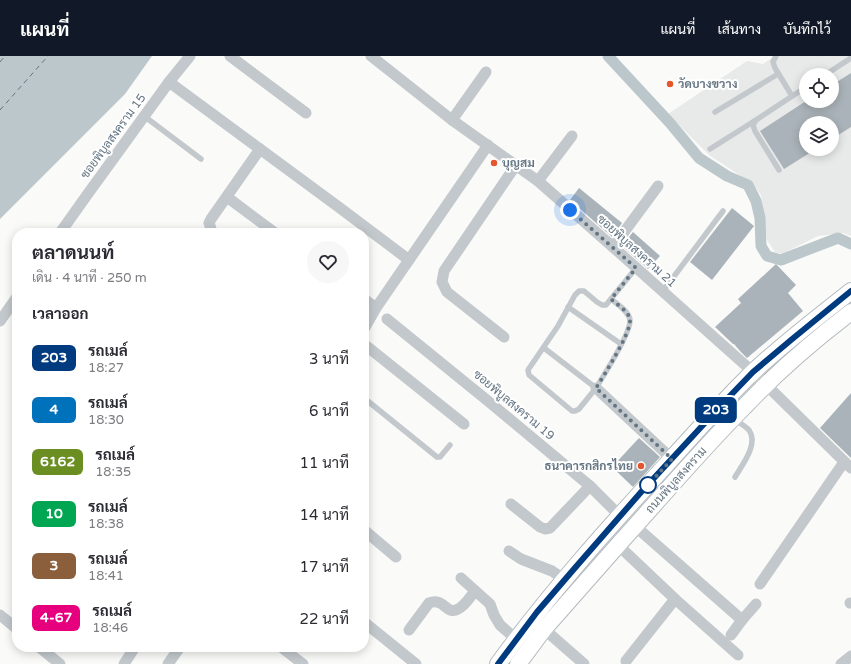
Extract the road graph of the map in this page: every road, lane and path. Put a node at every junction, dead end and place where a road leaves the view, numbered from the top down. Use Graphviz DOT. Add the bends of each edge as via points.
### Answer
graph roads {
  1 [pos="190,56"];
  2 [pos="230,56"];
  3 [pos="371,56"];
  4 [pos="776,56"];
  5 [pos="851,58"];
  6 [pos="836,68"];
  7 [pos="486,72"];
  8 [pos="778,74"];
  9 [pos="169,82"];
  10 [pos="799,92"];
  11 [pos="792,96"];
  12 [pos="715,112"];
  13 [pos="306,113"];
  14 [pos="144,116"];
  15 [pos="452,120"];
  16 [pos="756,120"];
  17 [pos="572,136"];
  18 [pos="488,145"];
  19 [pos="260,149"];
  20 [pos="710,149"];
  21 [pos="201,159"];
  22 [pos="516,165"];
  23 [pos="778,170"];
  24 [pos="538,181"];
  25 [pos="658,186"];
  26 [pos="227,197"];
  27 [pos="723,211"];
  28 [pos="66,228"];
  29 [pos="211,228"];
  30 [pos="268,228"];
  31 [pos="366,228"];
  32 [pos="369,230"];
  33 [pos="613,247"];
  34 [pos="409,260"];
  35 [pos="636,268"];
  36 [pos="662,291"];
  37 [pos="851,291"];
  38 [pos="611,299"];
  39 [pos="369,303"];
  40 [pos="12,304"];
  41 [pos="568,307"];
  42 [pos="376,308"];
  43 [pos="851,312"];
  44 [pos="387,319"];
  45 [pos="369,320"];
  46 [pos="0,321"];
  47 [pos="504,337"];
  48 [pos="621,344"];
  49 [pos="369,348"];
  50 [pos="544,348"];
  51 [pos="753,372"];
  52 [pos="766,385"];
  53 [pos="596,388"];
  54 [pos="369,402"];
  55 [pos="733,418"];
  56 [pos="464,424"];
  57 [pos="450,445"];
  58 [pos="672,459"];
  59 [pos="848,465"];
  60 [pos="735,477"];
  61 [pos="590,486"];
  62 [pos="511,504"];
  63 [pos="620,516"];
  64 [pos="635,526"];
  65 [pos="369,534"];
  66 [pos="618,546"];
  67 [pos="509,551"];
  68 [pos="396,557"];
  69 [pos="461,578"];
  70 [pos="565,580"];
  71 [pos="760,584"];
  72 [pos="476,591"];
  73 [pos="675,599"];
  74 [pos="756,604"];
  75 [pos="0,616"];
  76 [pos="742,620"];
  77 [pos="12,625"];
  78 [pos="369,626"];
  79 [pos="544,629"];
  80 [pos="409,630"];
  81 [pos="731,635"];
  82 [pos="516,639"];
  83 [pos="45,652"];
  84 [pos="132,652"];
  85 [pos="176,652"];
  86 [pos="287,652"];
  87 [pos="738,655"];
  88 [pos="851,656"];
  89 [pos="626,661"];
  90 [pos="60,664"];
  91 [pos="124,664"];
  92 [pos="168,664"];
  93 [pos="302,664"];
  94 [pos="416,664"];
  95 [pos="498,664"];
  96 [pos="518,664"];
  97 [pos="584,664"];
  98 [pos="841,664"];
  1 -- 9 [label="street, ซอยพิบูลสงคราม 15"];
  2 -- 13 [label="street"];
  3 -- 15 [label="street, ซอยพิบูลสงคราม 21"];
  4 -- 8 [label="lane" via="773,62"];
  5 -- 6 [label="lane"];
  7 -- 15 [label="street"];
  8 -- 11 [label="lane"];
  8 -- 12 [label="lane"];
  9 -- 14 [label="street, ซอยพิบูลสงคราม 15"];
  9 -- 19 [label="street"];
  10 -- 11 [label="lane"];
  11 -- 16 [label="lane"];
  14 -- 21 [label="lane"];
  14 -- 28 [label="street, ซอยพิบูลสงคราม 15"];
  15 -- 18 [label="street, ซอยพิบูลสงคราม 21"];
  16 -- 20 [label="lane"];
  16 -- 23 [label="lane" via="755,131"];
  17 -- 24 [label="street"];
  18 -- 22 [label="street, ซอยพิบูลสงคราม 21"];
  18 -- 34 [label="street"];
  19 -- 26 [label="street"];
  19 -- 31 [label="street"];
  22 -- 24 [label="street, ซอยพิบูลสงคราม 21"];
  22 -- 47 [label="street" via="444,271 442,282 446,292"];
  24 -- 33 [label="street, ซอยพิบูลสงคราม 21"];
  25 -- 33 [label="street"];
  26 -- 29 [label="street" via="211,219"];
  26 -- 30 [label="street"];
  27 -- 36 [label="lane"];
  32 -- 34 [label="street"];
  33 -- 35 [label="street, ซอยพิบูลสงคราม 21"];
  34 -- 42 [label="street"];
  35 -- 36 [label="street, ซอยพิบูลสงคราม 21"];
  35 -- 38 [label="lane"];
  36 -- 51 [label="street, ซอยพิบูลสงคราม 21"];
  37 -- 51 [label="main road, ถนนพิบูลสงคราม"];
  38 -- 41 [label="lane" via="602,306 584,291 579,291"];
  38 -- 48 [label="lane" via="628,314 630,320"];
  39 -- 42 [label="street"];
  40 -- 46 [label="street"];
  41 -- 48 [label="lane"];
  41 -- 50 [label="lane"];
  42 -- 45 [label="street"];
  43 -- 52 [label="main road, ถนนพิบูลสงคราม" via="823,333"];
  44 -- 61 [label="street, ซอยพิบูลสงคราม 19"];
  48 -- 53 [label="lane"];
  49 -- 56 [label="street"];
  50 -- 53 [label="lane"];
  50 -- 53 [label="lane" via="528,370 529,375 572,411 579,409"];
  51 -- 52 [label="street, ซอยพิบูลสงคราม 21"];
  51 -- 58 [label="main road, ถนนพิบูลสงคราม"];
  52 -- 55 [label="main road, ถนนพิบูลสงคราม"];
  52 -- 59 [label="street, ซอยพิบูลสงคราม 21"];
  53 -- 58 [label="street"];
  54 -- 57 [label="lane" via="437,457 446,452"];
  55 -- 60 [label="lane" via="748,430 752,437 750,452"];
  55 -- 64 [label="main road, ถนนพิบูลสงคราม"];
  58 -- 63 [label="main road, ถนนพิบูลสงคราม"];
  59 -- 71 [label="street"];
  61 -- 62 [label="street" via="550,528 540,527"];
  61 -- 63 [label="street, ซอยพิบูลสงคราม 19"];
  63 -- 70 [label="main road, ถนนพิบูลสงคราม"];
  64 -- 66 [label="main road, ถนนพิบูลสงคราม"];
  64 -- 76 [label="street"];
  65 -- 68 [label="street"];
  66 -- 73 [label="street"];
  66 -- 79 [label="main road, ถนนพิบูลสงคราม"];
  67 -- 70 [label="street" via="521,559 552,571"];
  69 -- 72 [label="street"];
  70 -- 82 [label="main road, ถนนพิบูลสงคราม"];
  72 -- 80 [label="street" via="456,611 451,611 441,603 429,603"];
  72 -- 82 [label="street" via="490,604 500,625"];
  73 -- 87 [label="street"];
  73 -- 89 [label="street"];
  74 -- 76 [label="street"];
  75 -- 77 [label="street"];
  76 -- 81 [label="street"];
  78 -- 94 [label="street"];
  79 -- 96 [label="main road, ถนนพิบูลสงคราม"];
  79 -- 97 [label="street"];
  82 -- 95 [label="main road, ถนนพิบูลสงคราม"];
  83 -- 90 [label="street"];
  84 -- 91 [label="street"];
  85 -- 92 [label="street"];
  86 -- 93 [label="street"];
  88 -- 98 [label="street"];
}
